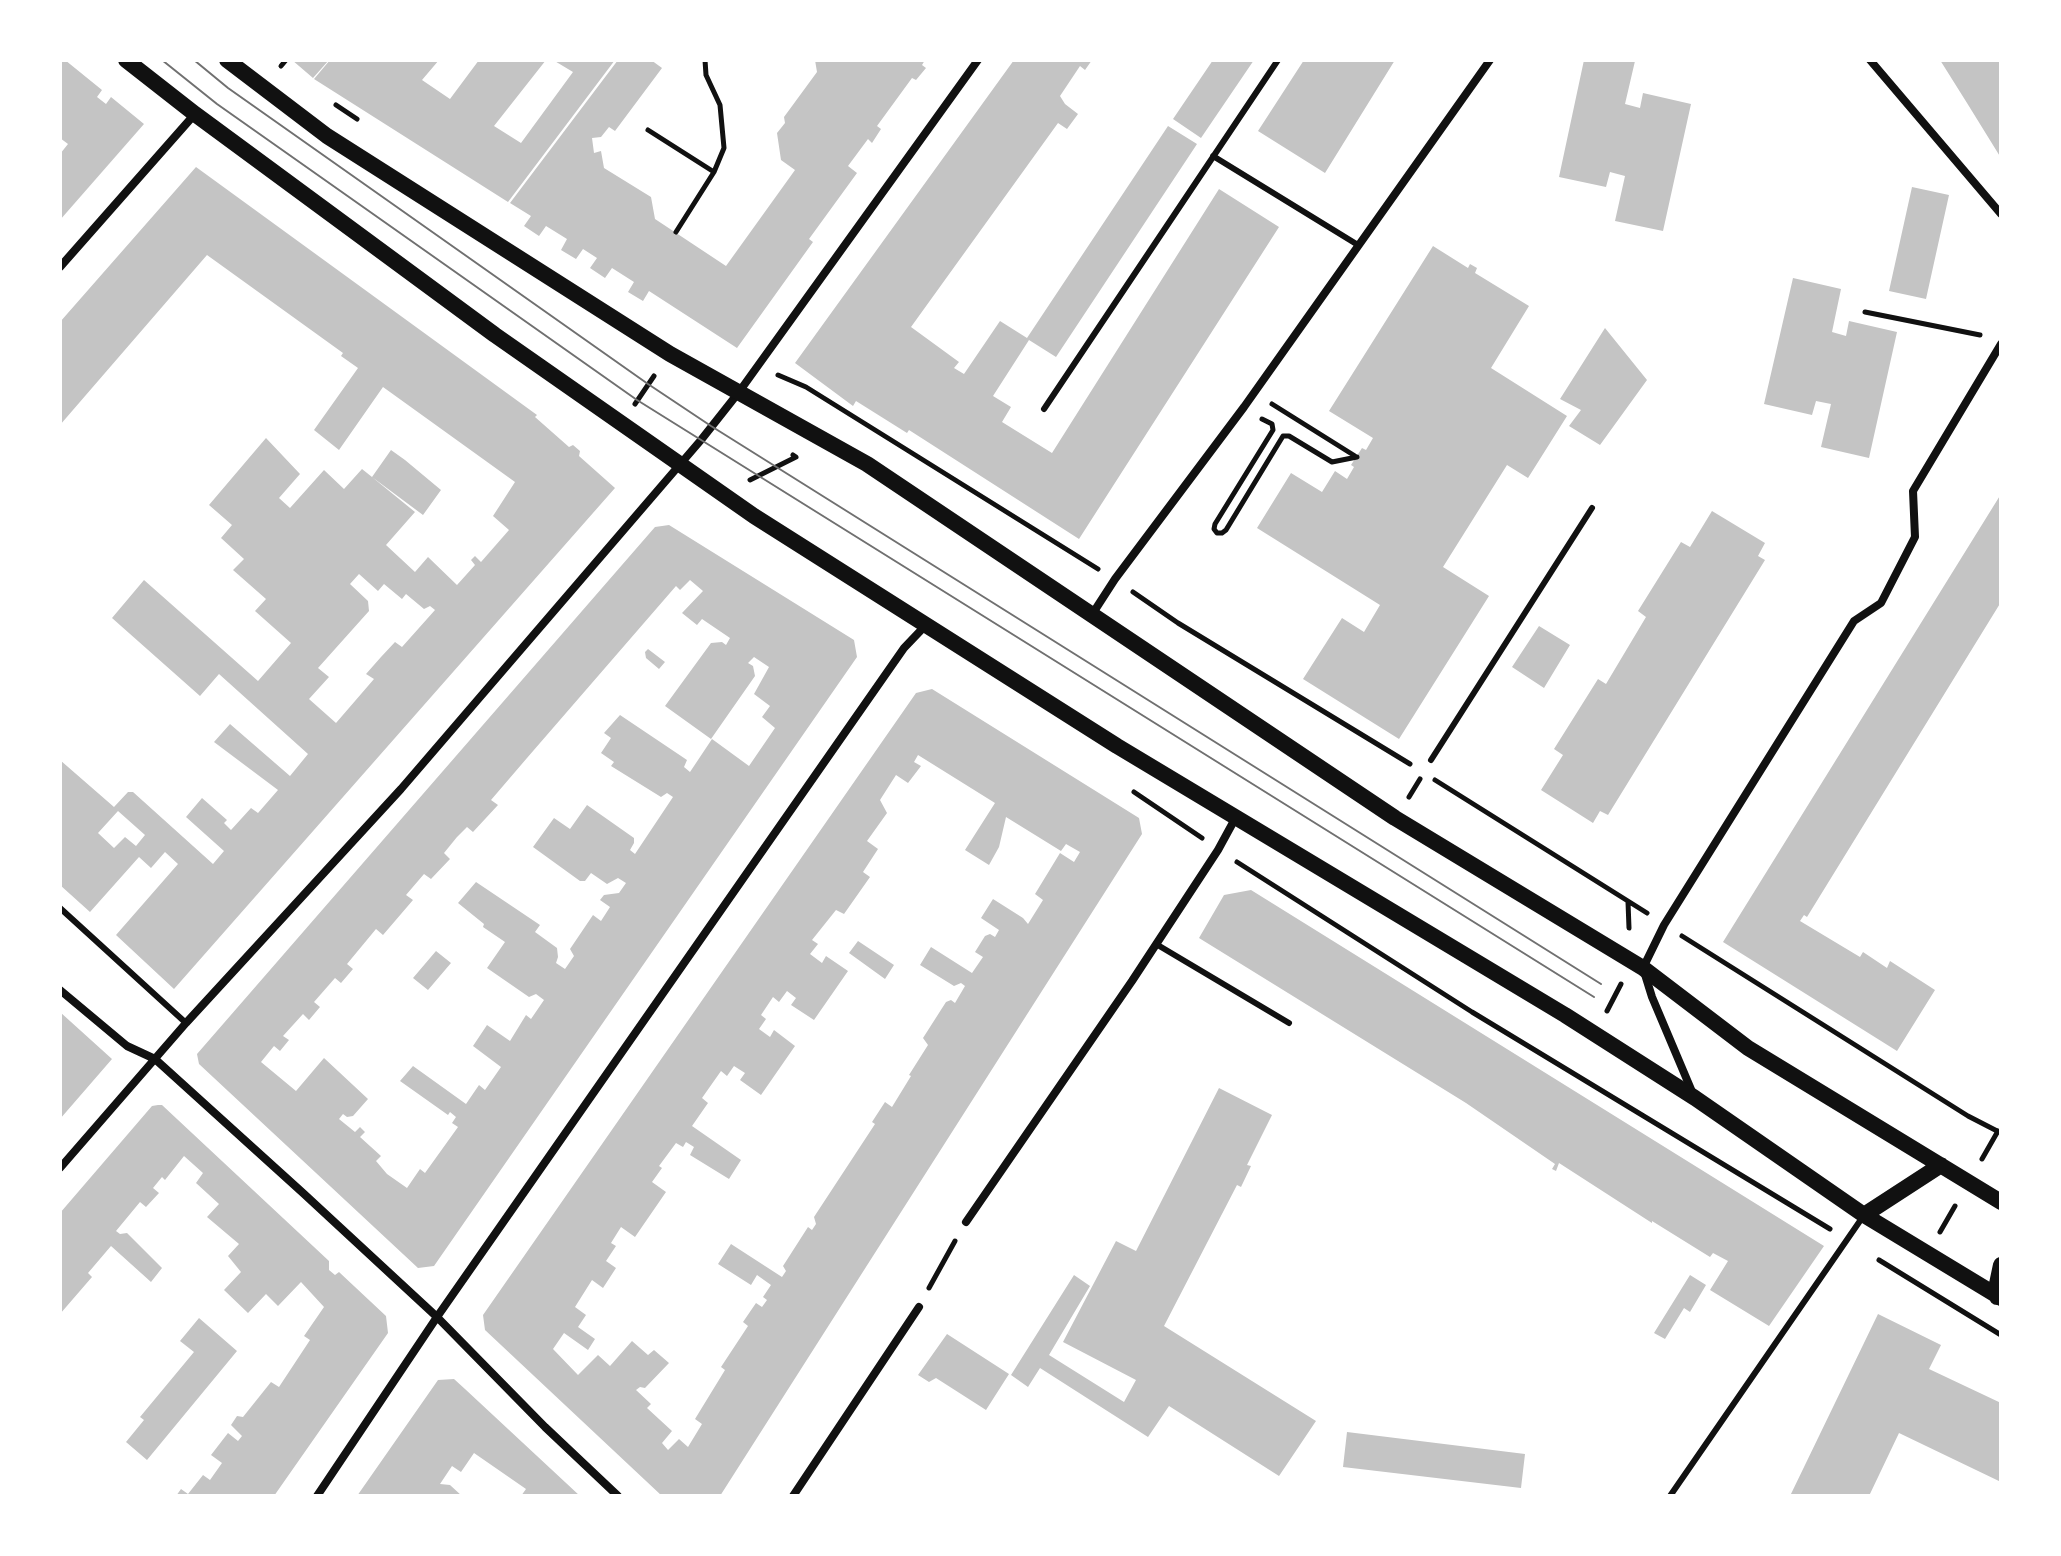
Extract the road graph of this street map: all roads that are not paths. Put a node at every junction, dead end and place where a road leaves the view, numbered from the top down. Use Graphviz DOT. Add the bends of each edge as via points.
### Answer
graph roads {
  1 [pos="126,60"];
  2 [pos="227,60"];
  3 [pos="978,60"];
  4 [pos="1278,60"];
  5 [pos="1490,60"];
  6 [pos="1870,60"];
  7 [pos="195,114"];
  8 [pos="1213,156"];
  9 [pos="2001,214"];
  10 [pos="1358,245"];
  11 [pos="60,267"];
  12 [pos="2001,344"];
  13 [pos="739,392"];
  14 [pos="1044,409"];
  15 [pos="680,464"];
  16 [pos="1592,508"];
  17 [pos="1093,613"];
  18 [pos="925,626"];
  19 [pos="1431,760"];
  20 [pos="1237,817"];
  21 [pos="60,908"];
  22 [pos="1156,944"];
  23 [pos="1643,968"];
  24 [pos="60,990"];
  25 [pos="186,1023"];
  26 [pos="1289,1023"];
  27 [pos="155,1059"];
  28 [pos="1695,1098"];
  29 [pos="1941,1165"];
  30 [pos="60,1168"];
  31 [pos="2001,1202"];
  32 [pos="1864,1215"];
  33 [pos="966,1222"];
  34 [pos="2001,1265"];
  35 [pos="1999,1298"];
  36 [pos="919,1307"];
  37 [pos="437,1317"];
  38 [pos="317,1496"];
  39 [pos="618,1496"];
  40 [pos="793,1496"];
  41 [pos="1670,1496"];
  1 -- 7 [label="main road"];
  2 -- 13 [label="main road" via="327,136 670,354"];
  3 -- 13 [label="street"];
  4 -- 8 [label="lane"];
  5 -- 10 [label="street"];
  6 -- 9 [label="street"];
  7 -- 11 [label="street"];
  7 -- 15 [label="main road"];
  8 -- 10 [label="lane"];
  8 -- 14 [label="lane"];
  10 -- 17 [label="street"];
  12 -- 23 [label="street" via="1913,491 1915,537 1881,603 1854,621 1664,925"];
  13 -- 15 [label="street"];
  13 -- 17 [label="main road" via="867,464"];
  15 -- 18 [label="main road"];
  15 -- 25 [label="street" via="401,789"];
  16 -- 19 [label="lane"];
  17 -- 23 [label="main road" via="1395,818"];
  18 -- 20 [label="main road"];
  18 -- 37 [label="street" via="904,648"];
  20 -- 22 [label="street"];
  20 -- 28 [label="main road"];
  21 -- 25 [label="lane"];
  22 -- 26 [label="lane"];
  22 -- 33 [label="street"];
  23 -- 28 [label="street"];
  23 -- 29 [label="main road" via="1748,1048"];
  24 -- 27 [label="street" via="127,1046"];
  25 -- 27 [label="street"];
  27 -- 30 [label="street"];
  27 -- 37 [label="street"];
  28 -- 32 [label="main road"];
  29 -- 31 [label="main road"];
  29 -- 32 [label="main road"];
  32 -- 35 [label="main road"];
  32 -- 41 [label="lane"];
  34 -- 35 [label="main road"];
  36 -- 40 [label="street"];
  37 -- 38 [label="street"];
  37 -- 39 [label="street"];
}
